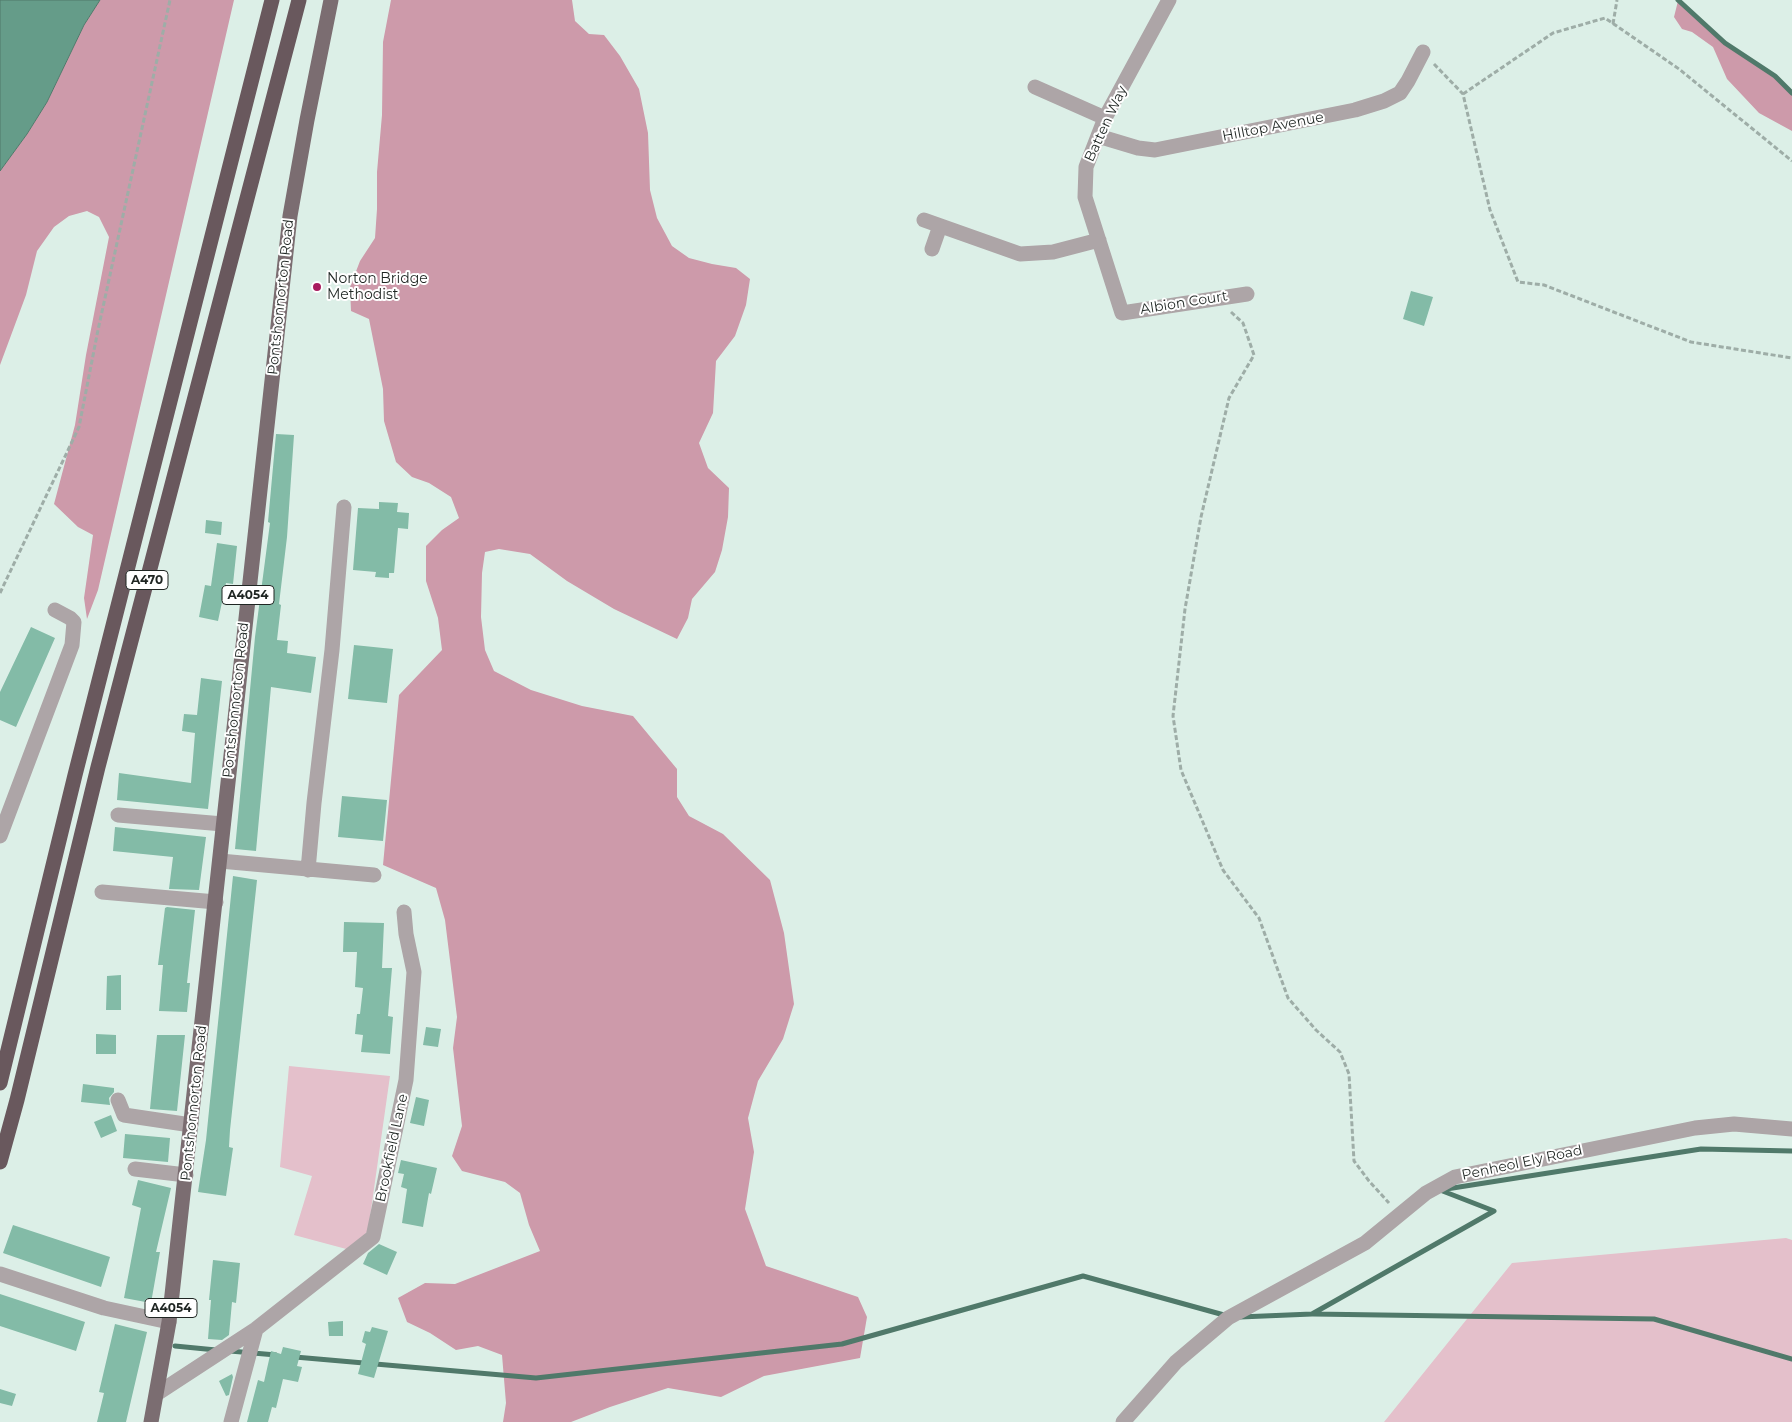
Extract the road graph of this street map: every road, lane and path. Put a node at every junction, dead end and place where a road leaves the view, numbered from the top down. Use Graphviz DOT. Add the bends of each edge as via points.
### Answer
graph roads {
  1 [pos="170,0"];
  2 [pos="272,0"];
  3 [pos="299,0"];
  4 [pos="331,0"];
  5 [pos="1169,0"];
  6 [pos="1617,0"];
  7 [pos="1613,24"];
  8 [pos="1423,52"];
  9 [pos="1035,87"];
  10 [pos="1463,94"];
  11 [pos="1105,118"];
  12 [pos="1098,136"];
  13 [pos="1792,161"];
  14 [pos="924,220"];
  15 [pos="940,226"];
  16 [pos="1099,240"];
  17 [pos="932,249"];
  18 [pos="1247,294"];
  19 [pos="1122,313"];
  20 [pos="1792,358"];
  21 [pos="344,506"];
  22 [pos="0,594"];
  23 [pos="55,610"];
  24 [pos="118,815"];
  25 [pos="223,824"];
  26 [pos="0,836"];
  27 [pos="220,861"];
  28 [pos="308,870"];
  29 [pos="374,875"];
  30 [pos="102,892"];
  31 [pos="216,902"];
  32 [pos="404,912"];
  33 [pos="0,1083"];
  34 [pos="118,1100"];
  35 [pos="191,1125"];
  36 [pos="1792,1130"];
  37 [pos="0,1162"];
  38 [pos="135,1169"];
  39 [pos="186,1175"];
  40 [pos="1397,1217"];
  41 [pos="0,1274"];
  42 [pos="169,1322"];
  43 [pos="256,1329"];
  44 [pos="158,1393"];
  45 [pos="151,1422"];
  46 [pos="231,1422"];
  47 [pos="1123,1422"];
  1 -- 22 [label="path" via="79,427"];
  2 -- 33 [label="highway, A470" via="77,765"];
  3 -- 37 [label="highway, A470" via="98,767 18,1100"];
  4 -- 25 [label="main road, Pontshonnorton Road / A4054" via="290,216"];
  5 -- 11 [label="street, Batten Way"];
  6 -- 7 [label="path"];
  7 -- 10 [label="path" via="1605,18 1553,33"];
  7 -- 13 [label="path" via="1679,69"];
  8 -- 10 [label="path"];
  8 -- 12 [label="street, Hilltop Avenue" via="1400,93 1355,110 1155,150"];
  9 -- 11 [label="street"];
  10 -- 20 [label="path" via="1490,210 1518,282 1544,285 1692,342"];
  11 -- 12 [label="street, Batten Way"];
  12 -- 16 [label="street, Batten Way" via="1086,167 1085,197"];
  14 -- 15 [label="street"];
  15 -- 16 [label="street" via="1020,254 1053,252"];
  15 -- 17 [label="street"];
  16 -- 19 [label="street, Batten Way"];
  18 -- 19 [label="street, Albion Court"];
  18 -- 40 [label="path" via="1228,309 1243,323 1254,355 1229,398 1201,517 1185,609 1173,716 1181,770 1223,870 1258,918 1288,998 1340,1052 1349,1074 1354,1161 1386,1198"];
  21 -- 28 [label="street"];
  23 -- 26 [label="street" via="74,622 72,645"];
  24 -- 25 [label="street"];
  25 -- 27 [label="main road, Pontshonnorton Road / A4054"];
  27 -- 28 [label="street"];
  27 -- 31 [label="main road, Pontshonnorton Road / A4054"];
  28 -- 29 [label="street"];
  30 -- 31 [label="street"];
  31 -- 35 [label="main road, Pontshonnorton Road / A4054"];
  32 -- 43 [label="street, Brookfield Lane" via="414,972 406,1080 373,1236"];
  34 -- 35 [label="street" via="124,1115"];
  35 -- 39 [label="main road, Pontshonnorton Road / A4054"];
  36 -- 40 [label="street, Penheol Ely Road" via="1734,1124 1695,1128 1455,1177 1426,1193"];
  38 -- 39 [label="street"];
  39 -- 42 [label="main road, Pontshonnorton Road / A4054"];
  40 -- 47 [label="street, Penheol Ely Road" via="1365,1243 1228,1318 1176,1362"];
  41 -- 42 [label="street" via="104,1308"];
  42 -- 44 [label="main road, A4054"];
  43 -- 44 [label="street, Brookfield Lane"];
  43 -- 46 [label="street"];
  44 -- 45 [label="main road, A4054"];
}
